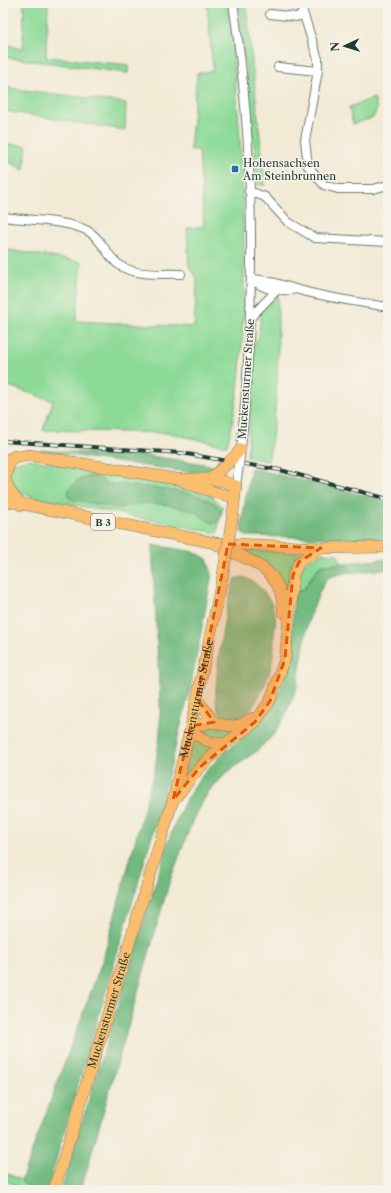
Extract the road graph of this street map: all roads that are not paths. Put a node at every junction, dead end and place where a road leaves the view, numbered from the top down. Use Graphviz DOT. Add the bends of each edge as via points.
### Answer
graph roads {
  1 [pos="233,3"];
  2 [pos="300,3"];
  3 [pos="270,14"];
  4 [pos="302,15"];
  5 [pos="278,67"];
  6 [pos="318,71"];
  7 [pos="388,185"];
  8 [pos="249,191"];
  9 [pos="3,218"];
  10 [pos="387,242"];
  11 [pos="181,274"];
  12 [pos="251,279"];
  13 [pos="276,290"];
  14 [pos="298,290"];
  15 [pos="388,307"];
  16 [pos="250,318"];
  17 [pos="241,449"];
  18 [pos="14,456"];
  19 [pos="3,460"];
  20 [pos="234,464"];
  21 [pos="176,479"];
  22 [pos="210,479"];
  23 [pos="236,491"];
  24 [pos="3,500"];
  25 [pos="22,505"];
  26 [pos="214,544"];
  27 [pos="388,547"];
  28 [pos="321,548"];
  29 [pos="198,698"];
  30 [pos="214,722"];
  31 [pos="191,728"];
  32 [pos="225,744"];
  33 [pos="173,800"];
  34 [pos="55,1187"];
  1 -- 8 [label="street, Muckensturmer Straße" via="245,108"];
  2 -- 4 [label="street"];
  3 -- 4 [label="street" via="296,17"];
  4 -- 6 [label="street" via="318,59"];
  5 -- 6 [label="street"];
  6 -- 7 [label="street" via="305,140 308,166 324,185 338,190 373,189"];
  8 -- 10 [label="street" via="265,196 288,222 315,238"];
  8 -- 12 [label="street, Muckensturmer Straße"];
  9 -- 11 [label="street" via="82,228 94,236 124,269 134,272"];
  12 -- 13 [label="street" via="264,288"];
  12 -- 14 [label="street" via="266,279"];
  12 -- 16 [label="street, Muckensturmer Straße"];
  13 -- 14 [label="street"];
  13 -- 16 [label="street"];
  14 -- 15 [label="street"];
  16 -- 17 [label="street, Muckensturmer Straße"];
  17 -- 20 [label="main road, bridge"];
  18 -- 19 [label="main road"];
  18 -- 21 [label="main road" via="45,457"];
  18 -- 25 [label="main road" via="4,471 4,483"];
  20 -- 22 [label="main road"];
  20 -- 23 [label="street, Muckensturmer Straße"];
  21 -- 22 [label="main road"];
  21 -- 23 [label="main road" via="217,493"];
  22 -- 23 [label="main road" via="223,481"];
  23 -- 29 [label="main road, Muckensturmer Straße, bridge" via="223,575"];
  24 -- 25 [label="main road, B 3"];
  25 -- 26 [label="main road, B 3"];
  26 -- 28 [label="main road, B 3"];
  26 -- 30 [label="main road" via="254,561 266,569 279,588 283,605 276,673 261,707 242,724 224,725"];
  27 -- 28 [label="main road, B 3"];
  28 -- 32 [label="main road" via="299,562 293,575 285,660 270,702 255,722"];
  29 -- 30 [label="main road"];
  29 -- 31 [label="main road, Muckensturmer Straße"];
  30 -- 31 [label="main road"];
  31 -- 32 [label="main road" via="209,743"];
  31 -- 33 [label="main road, Muckensturmer Straße"];
  32 -- 33 [label="main road" via="200,767"];
  33 -- 34 [label="main road, Muckensturmer Straße"];
}
